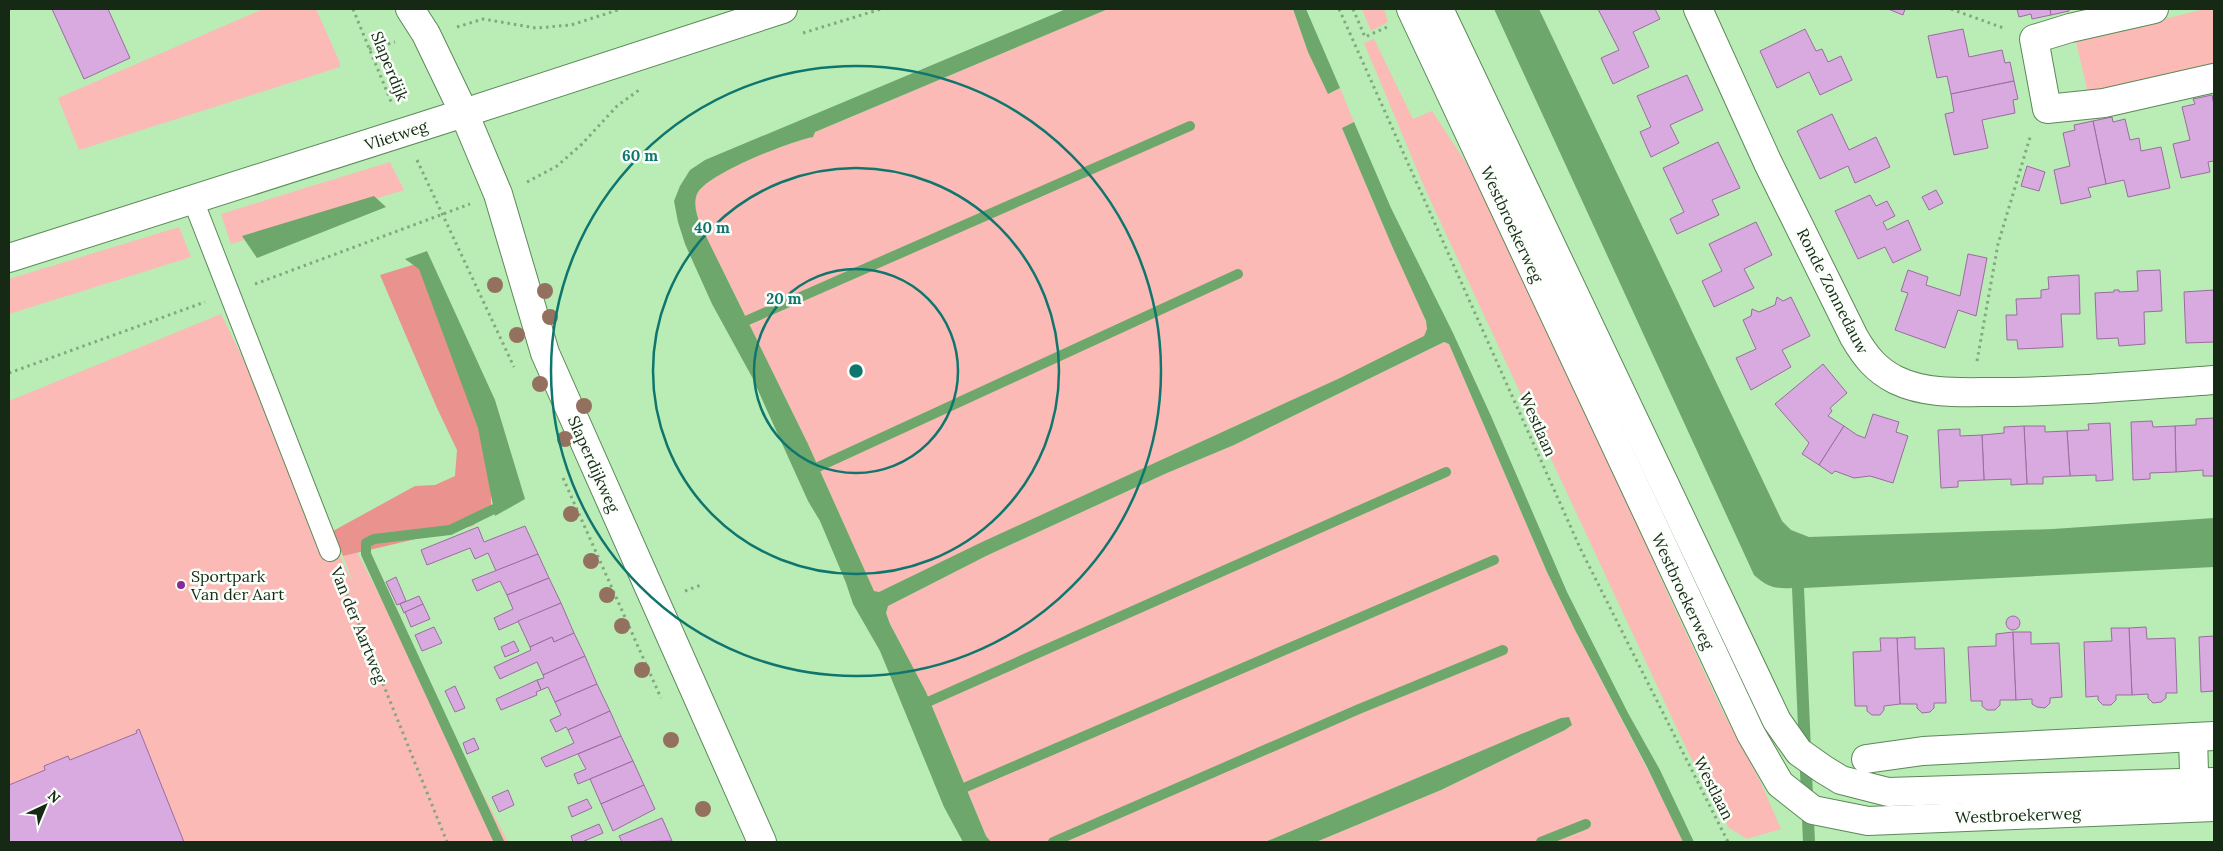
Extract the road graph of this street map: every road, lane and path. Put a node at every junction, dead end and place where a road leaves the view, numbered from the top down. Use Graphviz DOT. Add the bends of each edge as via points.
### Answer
graph roads {
  1 [pos="353,9"];
  2 [pos="410,9"];
  3 [pos="621,9"];
  4 [pos="783,9"];
  5 [pos="881,9"];
  6 [pos="1339,9"];
  7 [pos="1353,9"];
  8 [pos="1411,9"];
  9 [pos="1439,9"];
  10 [pos="1698,9"];
  11 [pos="1951,9"];
  12 [pos="2154,9"];
  13 [pos="426,34"];
  14 [pos="799,35"];
  15 [pos="1391,36"];
  16 [pos="2034,40"];
  17 [pos="369,49"];
  18 [pos="2214,78"];
  19 [pos="641,90"];
  20 [pos="2047,109"];
  21 [pos="464,113"];
  22 [pos="404,132"];
  23 [pos="498,194"];
  24 [pos="193,200"];
  25 [pos="442,214"];
  26 [pos="9,258"];
  27 [pos="517,373"];
  28 [pos="2214,380"];
  29 [pos="1972,392"];
  30 [pos="330,551"];
  31 [pos="2204,736"];
  32 [pos="1866,759"];
  33 [pos="2205,795"];
  34 [pos="447,842"];
  35 [pos="762,842"];
  36 [pos="1728,842"];
  1 -- 17 [label="path, Slaperdijk"];
  2 -- 13 [label="main road, Slaperdijkweg"];
  3 -- 13 [label="path" via="571,25 536,28 483,19"];
  4 -- 21 [label="main road, Vlietweg"];
  5 -- 14 [label="path"];
  6 -- 36 [label="path, Westlaan" via="1581,550"];
  7 -- 15 [label="path" via="1365,37 1387,27"];
  8 -- 33 [label="main road, Westbroekerweg" via="1750,734 1780,784 1813,810 1868,821"];
  9 -- 33 [label="main road, Westbroekerweg" via="1777,721 1799,752 1840,780 1888,792"];
  10 -- 29 [label="main road, Ronde Zonnedauw" via="1768,163 1865,356 1878,369 1897,380 1928,390"];
  11 -- 16 [label="path"];
  12 -- 16 [label="main road" via="2070,28"];
  13 -- 17 [label="path"];
  13 -- 21 [label="main road, Slaperdijkweg"];
  16 -- 20 [label="main road"];
  17 -- 22 [label="path, Slaperdijk"];
  18 -- 20 [label="main road" via="2104,103"];
  19 -- 23 [label="path" via="617,106 582,144 556,166"];
  20 -- 29 [label="path" via="2033,126 1998,244"];
  21 -- 22 [label="main road, Vlietweg"];
  21 -- 23 [label="main road, Slaperdijkweg"];
  22 -- 24 [label="main road, Vlietweg"];
  22 -- 25 [label="path, Slaperdijk"];
  23 -- 25 [label="path"];
  23 -- 35 [label="main road, Slaperdijkweg" via="545,352"];
  24 -- 26 [label="main road, Vlietweg"];
  24 -- 30 [label="lane, Van der Aartweg"];
  25 -- 27 [label="path, Slaperdijk"];
  28 -- 29 [label="main road, Ronde Zonnedauw" via="2041,392"];
  30 -- 34 [label="path, Van der Aartweg"];
  31 -- 32 [label="main road" via="1922,751"];
  31 -- 33 [label="main road"];
}
